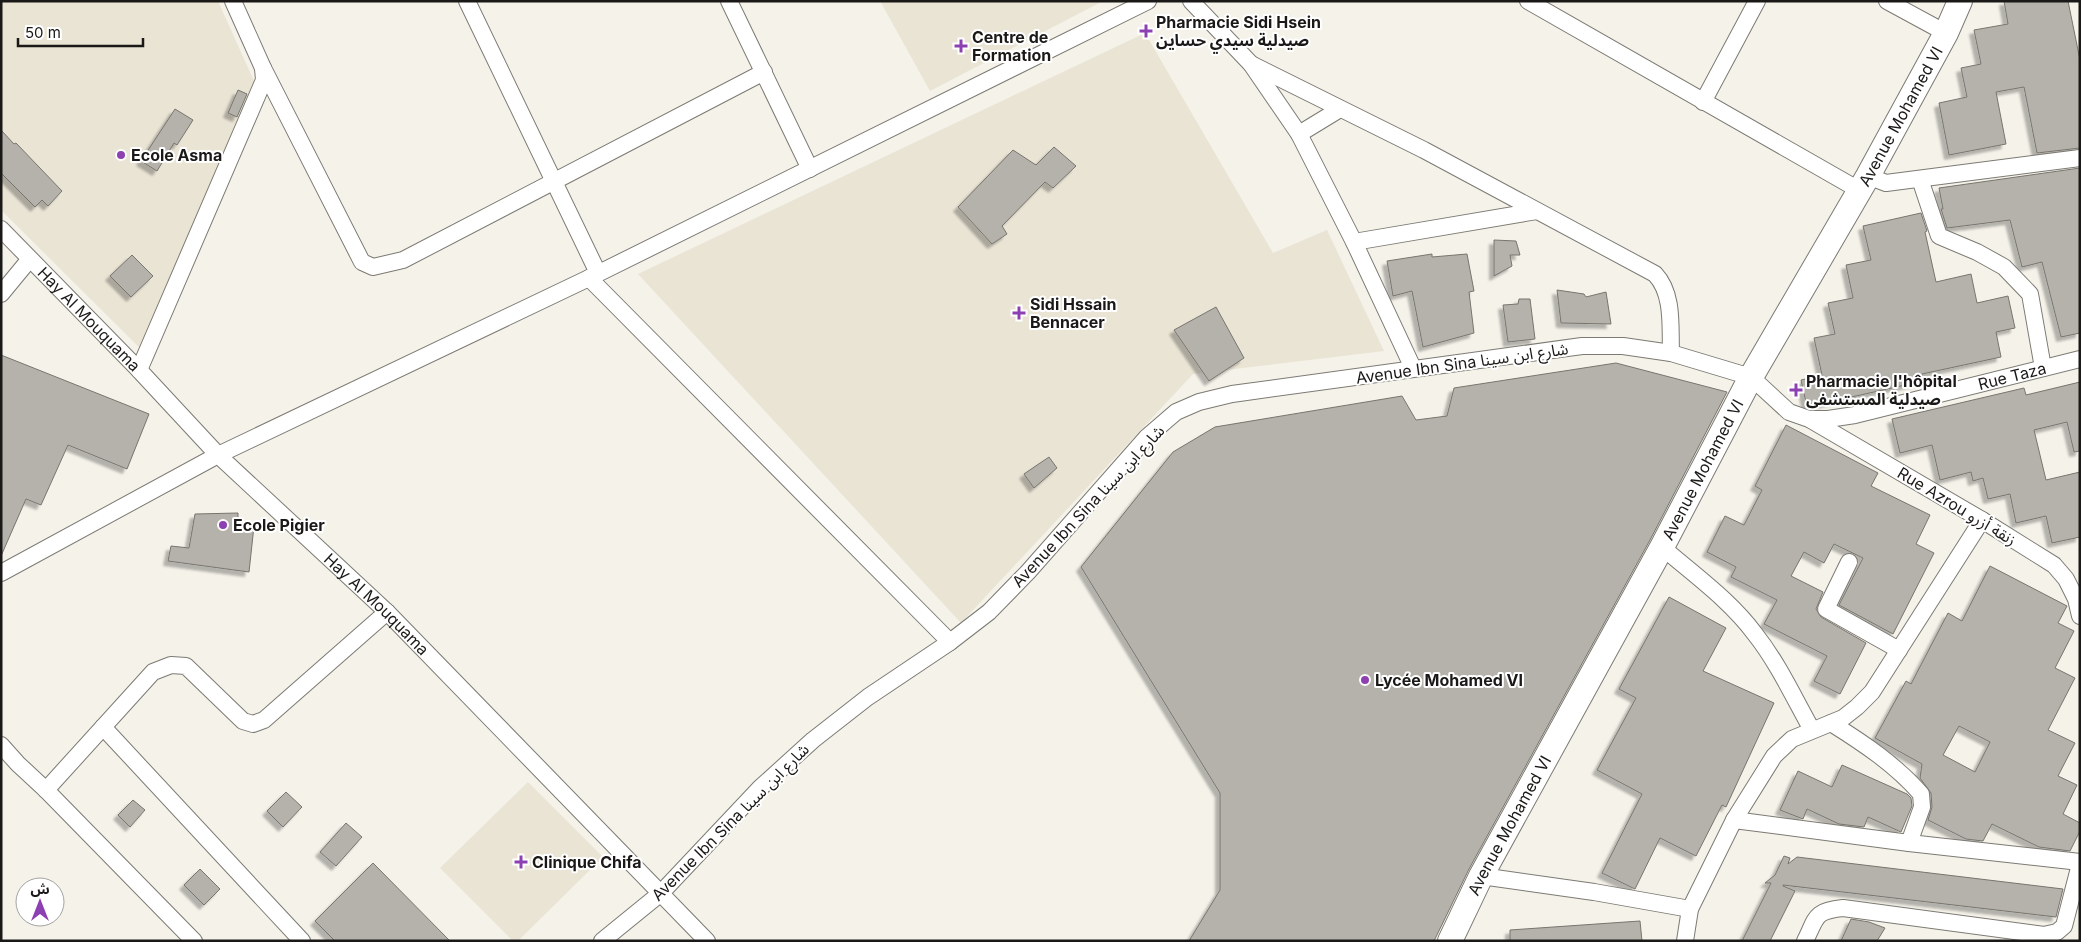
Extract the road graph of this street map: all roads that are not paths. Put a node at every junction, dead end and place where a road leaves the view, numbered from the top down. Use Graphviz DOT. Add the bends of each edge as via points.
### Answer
graph roads {
  1 [pos="233,1"];
  2 [pos="467,1"];
  3 [pos="729,1"];
  4 [pos="1148,1"];
  5 [pos="1191,1"];
  6 [pos="1528,1"];
  7 [pos="1757,1"];
  8 [pos="1887,1"];
  9 [pos="1960,1"];
  10 [pos="1121,7"];
  11 [pos="1946,33"];
  12 [pos="1251,64"];
  13 [pos="263,68"];
  14 [pos="764,72"];
  15 [pos="1703,102"];
  16 [pos="1340,109"];
  17 [pos="1299,134"];
  18 [pos="2080,158"];
  19 [pos="810,169"];
  20 [pos="1920,179"];
  21 [pos="554,182"];
  22 [pos="1863,183"];
  23 [pos="1537,211"];
  24 [pos="1,230"];
  25 [pos="1354,242"];
  26 [pos="29,260"];
  27 [pos="594,276"];
  28 [pos="1,294"];
  29 [pos="1671,353"];
  30 [pos="2080,359"];
  31 [pos="1413,368"];
  32 [pos="2043,368"];
  33 [pos="139,370"];
  34 [pos="1751,377"];
  35 [pos="1809,419"];
  36 [pos="218,456"];
  37 [pos="1982,520"];
  38 [pos="1662,547"];
  39 [pos="1849,562"];
  40 [pos="1,573"];
  41 [pos="2078,598"];
  42 [pos="387,612"];
  43 [pos="2080,616"];
  44 [pos="950,642"];
  45 [pos="1900,650"];
  46 [pos="1831,723"];
  47 [pos="104,727"];
  48 [pos="1812,730"];
  49 [pos="1,745"];
  50 [pos="46,790"];
  51 [pos="1734,820"];
  52 [pos="1909,843"];
  53 [pos="2080,863"];
  54 [pos="1482,876"];
  55 [pos="660,893"];
  56 [pos="1690,909"];
  57 [pos="194,941"];
  58 [pos="302,941"];
  59 [pos="602,941"];
  60 [pos="707,941"];
  61 [pos="1450,941"];
  62 [pos="1685,941"];
  63 [pos="1805,941"];
  1 -- 13 [label="street"];
  2 -- 21 [label="street"];
  3 -- 14 [label="street"];
  4 -- 10 [label="street"];
  5 -- 12 [label="street"];
  6 -- 15 [label="street"];
  7 -- 15 [label="street"];
  8 -- 11 [label="street"];
  9 -- 11 [label="main road, Avenue Mohamed VI"];
  10 -- 19 [label="street"];
  11 -- 22 [label="main road, Avenue Mohamed VI"];
  12 -- 16 [label="street"];
  12 -- 17 [label="street"];
  13 -- 21 [label="street" via="362,262 373,267 403,260"];
  13 -- 33 [label="street" via="264,80"];
  14 -- 19 [label="street"];
  14 -- 21 [label="street"];
  15 -- 22 [label="street"];
  16 -- 17 [label="street"];
  16 -- 23 [label="street"];
  17 -- 25 [label="street"];
  18 -- 20 [label="street"];
  19 -- 27 [label="street"];
  20 -- 22 [label="street"];
  20 -- 32 [label="street" via="1940,236 2004,268 2030,294"];
  21 -- 27 [label="street"];
  22 -- 34 [label="main road, Avenue Mohamed VI"];
  23 -- 25 [label="street"];
  23 -- 29 [label="street" via="1655,274 1667,292"];
  24 -- 26 [label="street, Hay Al Mouquama"];
  25 -- 31 [label="street"];
  26 -- 28 [label="street"];
  26 -- 33 [label="street, Hay Al Mouquama"];
  27 -- 36 [label="street"];
  27 -- 44 [label="street"];
  29 -- 31 [label="street, Avenue Ibn Sina شارع ابن سينا" via="1623,346 1582,346"];
  29 -- 34 [label="street, Avenue Ibn Sina شارع ابن سينا"];
  30 -- 32 [label="street, Rue Taza"];
  31 -- 44 [label="street, Avenue Ibn Sina شارع ابن سينا" via="1232,394 1176,412 1147,437 1022,579 989,612"];
  32 -- 35 [label="street, Rue Taza" via="1855,415"];
  33 -- 36 [label="street, Hay Al Mouquama"];
  34 -- 35 [label="street, Rue Taza" via="1789,412"];
  34 -- 38 [label="main road, Avenue Mohamed VI"];
  35 -- 37 [label="street, Rue Azrou زنقة أزرو"];
  36 -- 40 [label="street"];
  36 -- 42 [label="street, Hay Al Mouquama"];
  37 -- 41 [label="street, Rue Azrou زنقة أزرو" via="2054,565"];
  37 -- 45 [label="street"];
  38 -- 48 [label="street" via="1755,633"];
  38 -- 54 [label="main road, Avenue Mohamed VI"];
  39 -- 45 [label="street" via="1826,609"];
  41 -- 43 [label="street, Rue Azrou زنقة أزرو"];
  42 -- 47 [label="street" via="264,720 253,724 243,721 186,666 171,665 153,672"];
  42 -- 55 [label="street, Hay Al Mouquama"];
  44 -- 55 [label="street, Avenue Ibn Sina شارع ابن سينا" via="868,697 813,740 760,788"];
  45 -- 46 [label="street" via="1858,707"];
  46 -- 48 [label="street"];
  46 -- 52 [label="street" via="1898,771 1921,794 1922,806"];
  47 -- 50 [label="street"];
  47 -- 58 [label="street"];
  48 -- 51 [label="street" via="1792,739 1774,756"];
  49 -- 50 [label="street"];
  50 -- 57 [label="street"];
  51 -- 52 [label="street"];
  51 -- 56 [label="street"];
  52 -- 53 [label="street"];
  53 -- 63 [label="street" via="2064,926 2056,932 2044,935 1843,908 1824,910 1817,916"];
  54 -- 56 [label="street"];
  54 -- 61 [label="main road, Avenue Mohamed VI"];
  55 -- 59 [label="street, Avenue Ibn Sina شارع ابن سينا"];
  55 -- 60 [label="street, Hay Al Mouquama"];
  56 -- 62 [label="street"];
}
